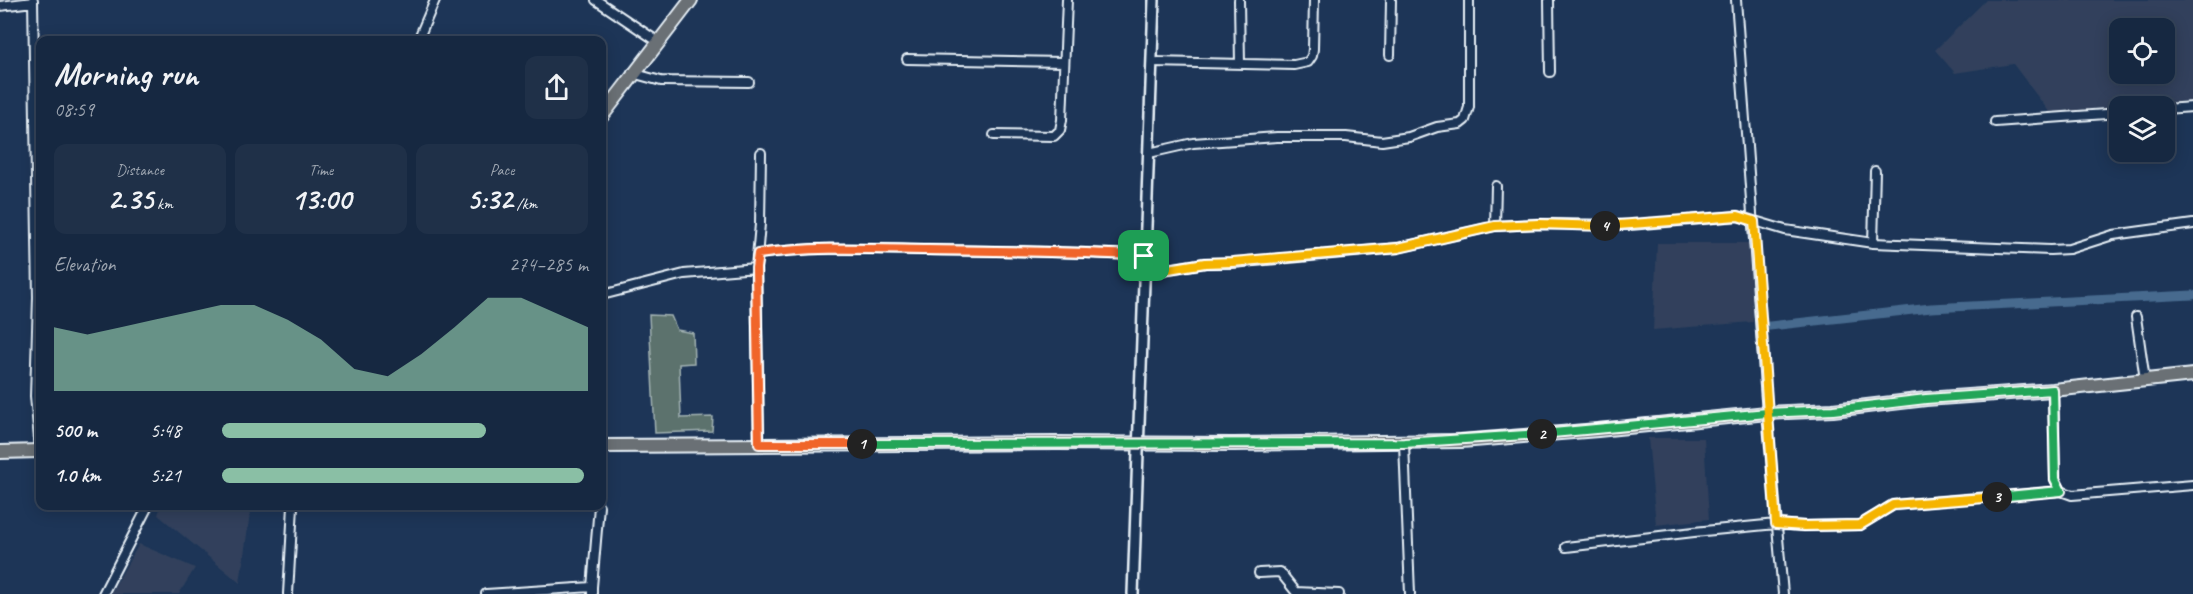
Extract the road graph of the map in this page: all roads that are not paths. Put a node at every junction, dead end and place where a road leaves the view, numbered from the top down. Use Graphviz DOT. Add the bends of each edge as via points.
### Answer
graph roads {
  1 [pos="435,0"];
  2 [pos="597,0"];
  3 [pos="691,0"];
  4 [pos="1067,0"];
  5 [pos="1154,0"];
  6 [pos="1239,0"];
  7 [pos="1314,0"];
  8 [pos="1391,0"];
  9 [pos="1469,0"];
  10 [pos="1549,0"];
  11 [pos="1737,0"];
  12 [pos="33,1"];
  13 [pos="0,6"];
  14 [pos="420,36"];
  15 [pos="657,41"];
  16 [pos="1390,55"];
  17 [pos="907,59"];
  18 [pos="1063,62"];
  19 [pos="1152,62"];
  20 [pos="1240,64"];
  21 [pos="36,72"];
  22 [pos="1550,72"];
  23 [pos="633,73"];
  24 [pos="749,82"];
  25 [pos="2193,107"];
  26 [pos="2175,108"];
  27 [pos="606,110"];
  28 [pos="2109,113"];
  29 [pos="1995,122"];
  30 [pos="994,135"];
  31 [pos="761,153"];
  32 [pos="1149,153"];
  33 [pos="1875,171"];
  34 [pos="1496,186"];
  35 [pos="1754,221"];
  36 [pos="2193,224"];
  37 [pos="1495,226"];
  38 [pos="1873,243"];
  39 [pos="758,254"];
  40 [pos="1144,256"];
  41 [pos="756,268"];
  42 [pos="1144,273"];
  43 [pos="606,294"];
  44 [pos="2136,317"];
  45 [pos="36,363"];
  46 [pos="2193,375"];
  47 [pos="2145,380"];
  48 [pos="2053,390"];
  49 [pos="36,407"];
  50 [pos="1767,413"];
  51 [pos="1139,442"];
  52 [pos="1404,443"];
  53 [pos="759,444"];
  54 [pos="606,447"];
  55 [pos="36,451"];
  56 [pos="0,452"];
  57 [pos="2193,485"];
  58 [pos="2061,491"];
  59 [pos="146,510"];
  60 [pos="293,510"];
  61 [pos="598,510"];
  62 [pos="1776,524"];
  63 [pos="1566,548"];
  64 [pos="1259,573"];
  65 [pos="592,591"];
  66 [pos="103,594"];
  67 [pos="288,594"];
  68 [pos="486,594"];
  69 [pos="1133,594"];
  70 [pos="1339,594"];
  71 [pos="1410,594"];
  72 [pos="1783,594"];
  1 -- 14 [label="street"];
  2 -- 15 [label="street"];
  3 -- 15 [label="main road"];
  4 -- 18 [label="street"];
  5 -- 19 [label="street"];
  6 -- 20 [label="street"];
  7 -- 20 [label="street" via="1313,49 1308,62"];
  8 -- 16 [label="street"];
  9 -- 32 [label="street" via="1470,107 1460,124 1382,141 1277,137 1193,143"];
  10 -- 22 [label="street"];
  11 -- 35 [label="street"];
  12 -- 13 [label="street"];
  12 -- 21 [label="street"];
  15 -- 23 [label="main road"];
  17 -- 18 [label="street"];
  18 -- 30 [label="street" via="1062,120 1058,134"];
  19 -- 20 [label="street"];
  19 -- 32 [label="street"];
  23 -- 24 [label="street" via="661,81"];
  23 -- 27 [label="main road"];
  25 -- 26 [label="street"];
  28 -- 29 [label="street"];
  31 -- 39 [label="street"];
  32 -- 40 [label="street"];
  33 -- 38 [label="street"];
  34 -- 37 [label="street"];
  35 -- 37 [label="street" via="1738,216 1629,225"];
  35 -- 38 [label="street" via="1785,230"];
  35 -- 50 [label="street"];
  36 -- 38 [label="street" via="2113,235 2069,249"];
  37 -- 42 [label="street" via="1398,248 1214,262"];
  39 -- 40 [label="street" via="879,249 1080,251"];
  39 -- 41 [label="street"];
  40 -- 42 [label="street"];
  41 -- 43 [label="street" via="684,274"];
  41 -- 53 [label="street"];
  42 -- 51 [label="street"];
  44 -- 47 [label="street"];
  45 -- 49 [label="street"];
  46 -- 47 [label="main road"];
  47 -- 48 [label="main road"];
  48 -- 50 [label="main road"];
  48 -- 58 [label="street" via="2055,479"];
  50 -- 52 [label="main road" via="1598,430"];
  50 -- 62 [label="street"];
  51 -- 52 [label="main road"];
  51 -- 53 [label="main road"];
  51 -- 69 [label="street"];
  52 -- 71 [label="street"];
  53 -- 54 [label="main road"];
  55 -- 56 [label="main road"];
  57 -- 58 [label="street" via="2072,495"];
  58 -- 62 [label="street" via="1893,505 1860,525"];
  59 -- 66 [label="street"];
  60 -- 67 [label="street"];
  61 -- 65 [label="street"];
  62 -- 63 [label="street"];
  62 -- 72 [label="street"];
  64 -- 70 [label="street" via="1280,572 1296,592"];
  65 -- 68 [label="street"];
}
